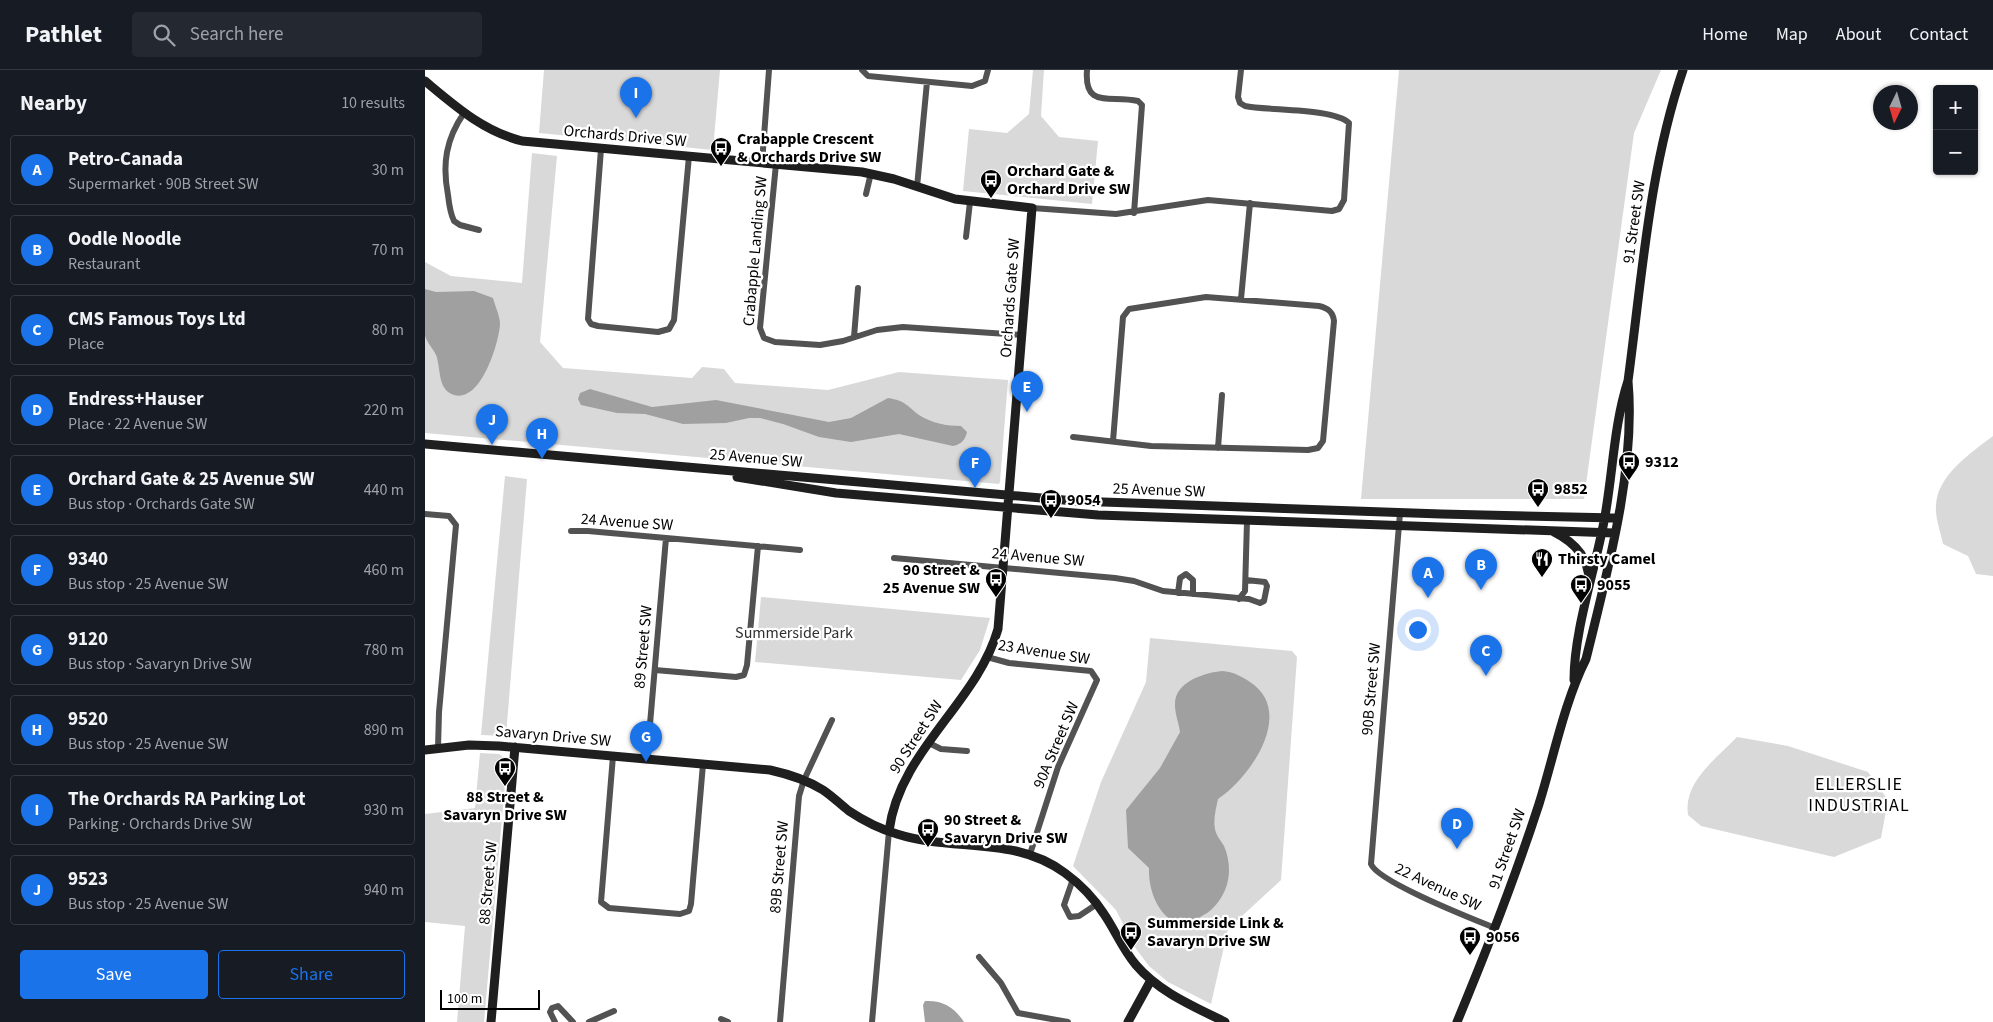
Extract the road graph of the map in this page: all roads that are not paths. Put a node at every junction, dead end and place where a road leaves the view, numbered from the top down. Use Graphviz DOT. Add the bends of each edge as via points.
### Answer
graph roads {
  1 [pos="769,70"];
  2 [pos="862,70"];
  3 [pos="988,70"];
  4 [pos="1087,70"];
  5 [pos="1241,70"];
  6 [pos="1683,70"];
  7 [pos="425,81"];
  8 [pos="927,82"];
  9 [pos="464,113"];
  10 [pos="601,149"];
  11 [pos="689,156"];
  12 [pos="761,163"];
  13 [pos="776,164"];
  14 [pos="871,173"];
  15 [pos="917,187"];
  16 [pos="866,194"];
  17 [pos="970,202"];
  18 [pos="1250,203"];
  19 [pos="1033,208"];
  20 [pos="1133,212"];
  21 [pos="479,230"];
  22 [pos="965,236"];
  23 [pos="858,288"];
  24 [pos="1241,299"];
  25 [pos="1023,335"];
  26 [pos="854,337"];
  27 [pos="1628,381"];
  28 [pos="1222,395"];
  29 [pos="1073,437"];
  30 [pos="1113,441"];
  31 [pos="425,444"];
  32 [pos="1218,448"];
  33 [pos="672,466"];
  34 [pos="1010,496"];
  35 [pos="1009,509"];
  36 [pos="1400,513"];
  37 [pos="425,514"];
  38 [pos="1605,517"];
  39 [pos="1617,518"];
  40 [pos="1247,520"];
  41 [pos="1399,525"];
  42 [pos="1551,530"];
  43 [pos="571,531"];
  44 [pos="1602,532"];
  45 [pos="1614,533"];
  46 [pos="666,538"];
  47 [pos="758,546"];
  48 [pos="800,550"];
  49 [pos="894,558"];
  50 [pos="1004,568"];
  51 [pos="1246,580"];
  52 [pos="1178,593"];
  53 [pos="1193,594"];
  54 [pos="1588,597"];
  55 [pos="1239,599"];
  56 [pos="987,657"];
  57 [pos="655,670"];
  58 [pos="1096,676"];
  59 [pos="1574,683"];
  60 [pos="832,720"];
  61 [pos="929,742"];
  62 [pos="515,747"];
  63 [pos="439,748"];
  64 [pos="425,750"];
  65 [pos="967,751"];
  66 [pos="613,756"];
  67 [pos="647,759"];
  68 [pos="703,764"];
  69 [pos="804,780"];
  70 [pos="889,831"];
  71 [pos="1029,854"];
  72 [pos="1372,868"];
  73 [pos="1073,879"];
  74 [pos="1097,904"];
  75 [pos="1495,928"];
  76 [pos="979,957"];
  77 [pos="1151,980"];
  78 [pos="614,1011"];
  79 [pos="491,1022"];
  80 [pos="555,1022"];
  81 [pos="573,1022"];
  82 [pos="589,1022"];
  83 [pos="780,1022"];
  84 [pos="872,1022"];
  85 [pos="1068,1022"];
  86 [pos="1128,1022"];
  87 [pos="1225,1022"];
  88 [pos="1457,1022"];
  1 -- 12 [label="street"];
  2 -- 8 [label="street" via="868,76"];
  3 -- 8 [label="street" via="987,78 978,85"];
  4 -- 20 [label="street" via="1087,87 1091,94 1138,100 1143,105"];
  5 -- 18 [label="street, Orchards Drive SW" via="1238,97 1245,106 1323,114 1343,118 1349,123 1344,200 1339,209"];
  6 -- 27 [label="main road, 91 Street SW" via="1667,120 1656,171"];
  7 -- 9 [label="main road, Orchards Drive SW"];
  8 -- 15 [label="street"];
  9 -- 10 [label="main road, Orchards Drive SW" via="492,130 522,141"];
  9 -- 21 [label="street" via="449,142 445,162 446,184 454,221"];
  10 -- 11 [label="main road, Orchards Drive SW"];
  10 -- 11 [label="street" via="588,319 597,326 658,332 669,329 674,320"];
  11 -- 12 [label="main road, Orchards Drive SW"];
  12 -- 13 [label="main road, Orchards Drive SW"];
  13 -- 14 [label="main road, Orchards Drive SW"];
  13 -- 26 [label="street, Crabapple Landing SW" via="761,333 775,342 811,345 836,343"];
  14 -- 15 [label="main road, Orchards Drive SW"];
  14 -- 16 [label="street"];
  15 -- 17 [label="main road, Orchards Drive SW"];
  17 -- 19 [label="main road, Orchards Drive SW"];
  17 -- 22 [label="street"];
  18 -- 20 [label="street, Orchards Drive SW" via="1208,200"];
  18 -- 24 [label="street"];
  19 -- 20 [label="street, Orchards Drive SW" via="1101,214"];
  19 -- 25 [label="main road, Orchards Gate SW"];
  23 -- 26 [label="street"];
  24 -- 30 [label="street" via="1189,298 1137,306 1124,313"];
  24 -- 32 [label="street" via="1319,306 1332,313 1334,321 1323,441 1319,448 1311,450"];
  25 -- 26 [label="street, Crabapple Landing SW" via="903,327"];
  25 -- 34 [label="main road, Orchards Gate SW"];
  27 -- 38 [label="main road, 91 Street SW" via="1620,404"];
  27 -- 39 [label="main road, 91 Street SW" via="1627,458"];
  28 -- 32 [label="street"];
  29 -- 30 [label="street"];
  30 -- 32 [label="street"];
  31 -- 33 [label="main road, 25 Avenue SW"];
  33 -- 34 [label="main road, 25 Avenue SW"];
  33 -- 35 [label="main road, 25 Avenue SW" via="836,493"];
  34 -- 35 [label="main road, Orchards Gate SW"];
  34 -- 36 [label="main road, 25 Avenue SW" via="1130,504"];
  35 -- 40 [label="main road, 25 Avenue SW" via="1099,516"];
  35 -- 50 [label="main road, 90 Street SW"];
  36 -- 38 [label="main road, 25 Avenue SW"];
  36 -- 41 [label="street, 90B Street SW"];
  37 -- 63 [label="street" via="446,515 456,525 439,712"];
  38 -- 39 [label="main road, 25 Avenue SW"];
  38 -- 44 [label="main road, 91 Street SW"];
  39 -- 45 [label="main road, 91 Street SW"];
  40 -- 41 [label="main road, 25 Avenue SW"];
  40 -- 51 [label="street"];
  41 -- 42 [label="main road, 25 Avenue SW"];
  41 -- 72 [label="street, 90B Street SW"];
  42 -- 44 [label="main road, 25 Avenue SW"];
  42 -- 54 [label="main road" via="1578,549 1585,561 1589,577"];
  43 -- 46 [label="street, 24 Avenue SW"];
  44 -- 45 [label="main road, 25 Avenue SW"];
  44 -- 54 [label="main road, 91 Street SW"];
  45 -- 59 [label="main road, 91 Street SW" via="1586,659"];
  46 -- 47 [label="street, 24 Avenue SW"];
  46 -- 57 [label="street, 89 Street SW"];
  47 -- 48 [label="street, 24 Avenue SW"];
  47 -- 57 [label="street" via="744,675"];
  49 -- 50 [label="street, 24 Avenue SW"];
  50 -- 52 [label="street, 24 Avenue SW" via="1115,578"];
  50 -- 56 [label="main road, 90 Street SW" via="998,629"];
  51 -- 55 [label="street" via="1245,593"];
  51 -- 55 [label="street, 24 Avenue SW" via="1265,582 1265,599 1260,603"];
  52 -- 53 [label="street, 24 Avenue SW"];
  52 -- 53 [label="street" via="1180,578 1187,574 1193,580"];
  53 -- 55 [label="street, 24 Avenue SW"];
  54 -- 59 [label="main road, 91 Street SW" via="1574,656"];
  56 -- 58 [label="street, 23 Avenue SW" via="1002,662 1091,671"];
  56 -- 61 [label="main road, 90 Street SW"];
  57 -- 67 [label="street, 89 Street SW"];
  58 -- 71 [label="street, 90A Street SW" via="1095,687 1058,767"];
  59 -- 75 [label="main road, 91 Street SW" via="1539,802"];
  60 -- 69 [label="street, 89B Street SW"];
  61 -- 65 [label="street" via="941,749"];
  61 -- 70 [label="main road, 90 Street SW" via="903,784"];
  62 -- 63 [label="main road, Savaryn Drive SW" via="469,745"];
  62 -- 66 [label="main road, Savaryn Drive SW"];
  62 -- 79 [label="main road, 88 Street SW"];
  63 -- 64 [label="main road, Savaryn Drive SW"];
  66 -- 67 [label="main road, Savaryn Drive SW"];
  66 -- 68 [label="street" via="601,902 609,908 671,914 687,913 691,904"];
  67 -- 68 [label="main road, Savaryn Drive SW"];
  68 -- 69 [label="main road, Savaryn Drive SW" via="770,770"];
  69 -- 70 [label="main road, Savaryn Drive SW" via="822,789 859,817"];
  69 -- 83 [label="street, 89B Street SW" via="799,796"];
  70 -- 71 [label="main road, Savaryn Drive SW" via="918,839 993,846"];
  70 -- 84 [label="street, 90 Street SW"];
  71 -- 73 [label="main road, Savaryn Drive SW"];
  72 -- 75 [label="street, 22 Avenue SW" via="1448,909"];
  73 -- 74 [label="main road, Savaryn Drive SW"];
  73 -- 74 [label="street" via="1064,905 1070,917 1079,916"];
  74 -- 77 [label="main road, Savaryn Drive SW" via="1128,955"];
  75 -- 88 [label="main road, 91 Street SW"];
  76 -- 85 [label="street" via="1001,983 1018,1013"];
  77 -- 86 [label="main road"];
  77 -- 87 [label="main road, Savaryn Drive SW" via="1172,995"];
  78 -- 82 [label="street"];
  80 -- 81 [label="street" via="550,1012 558,1006"];
}
